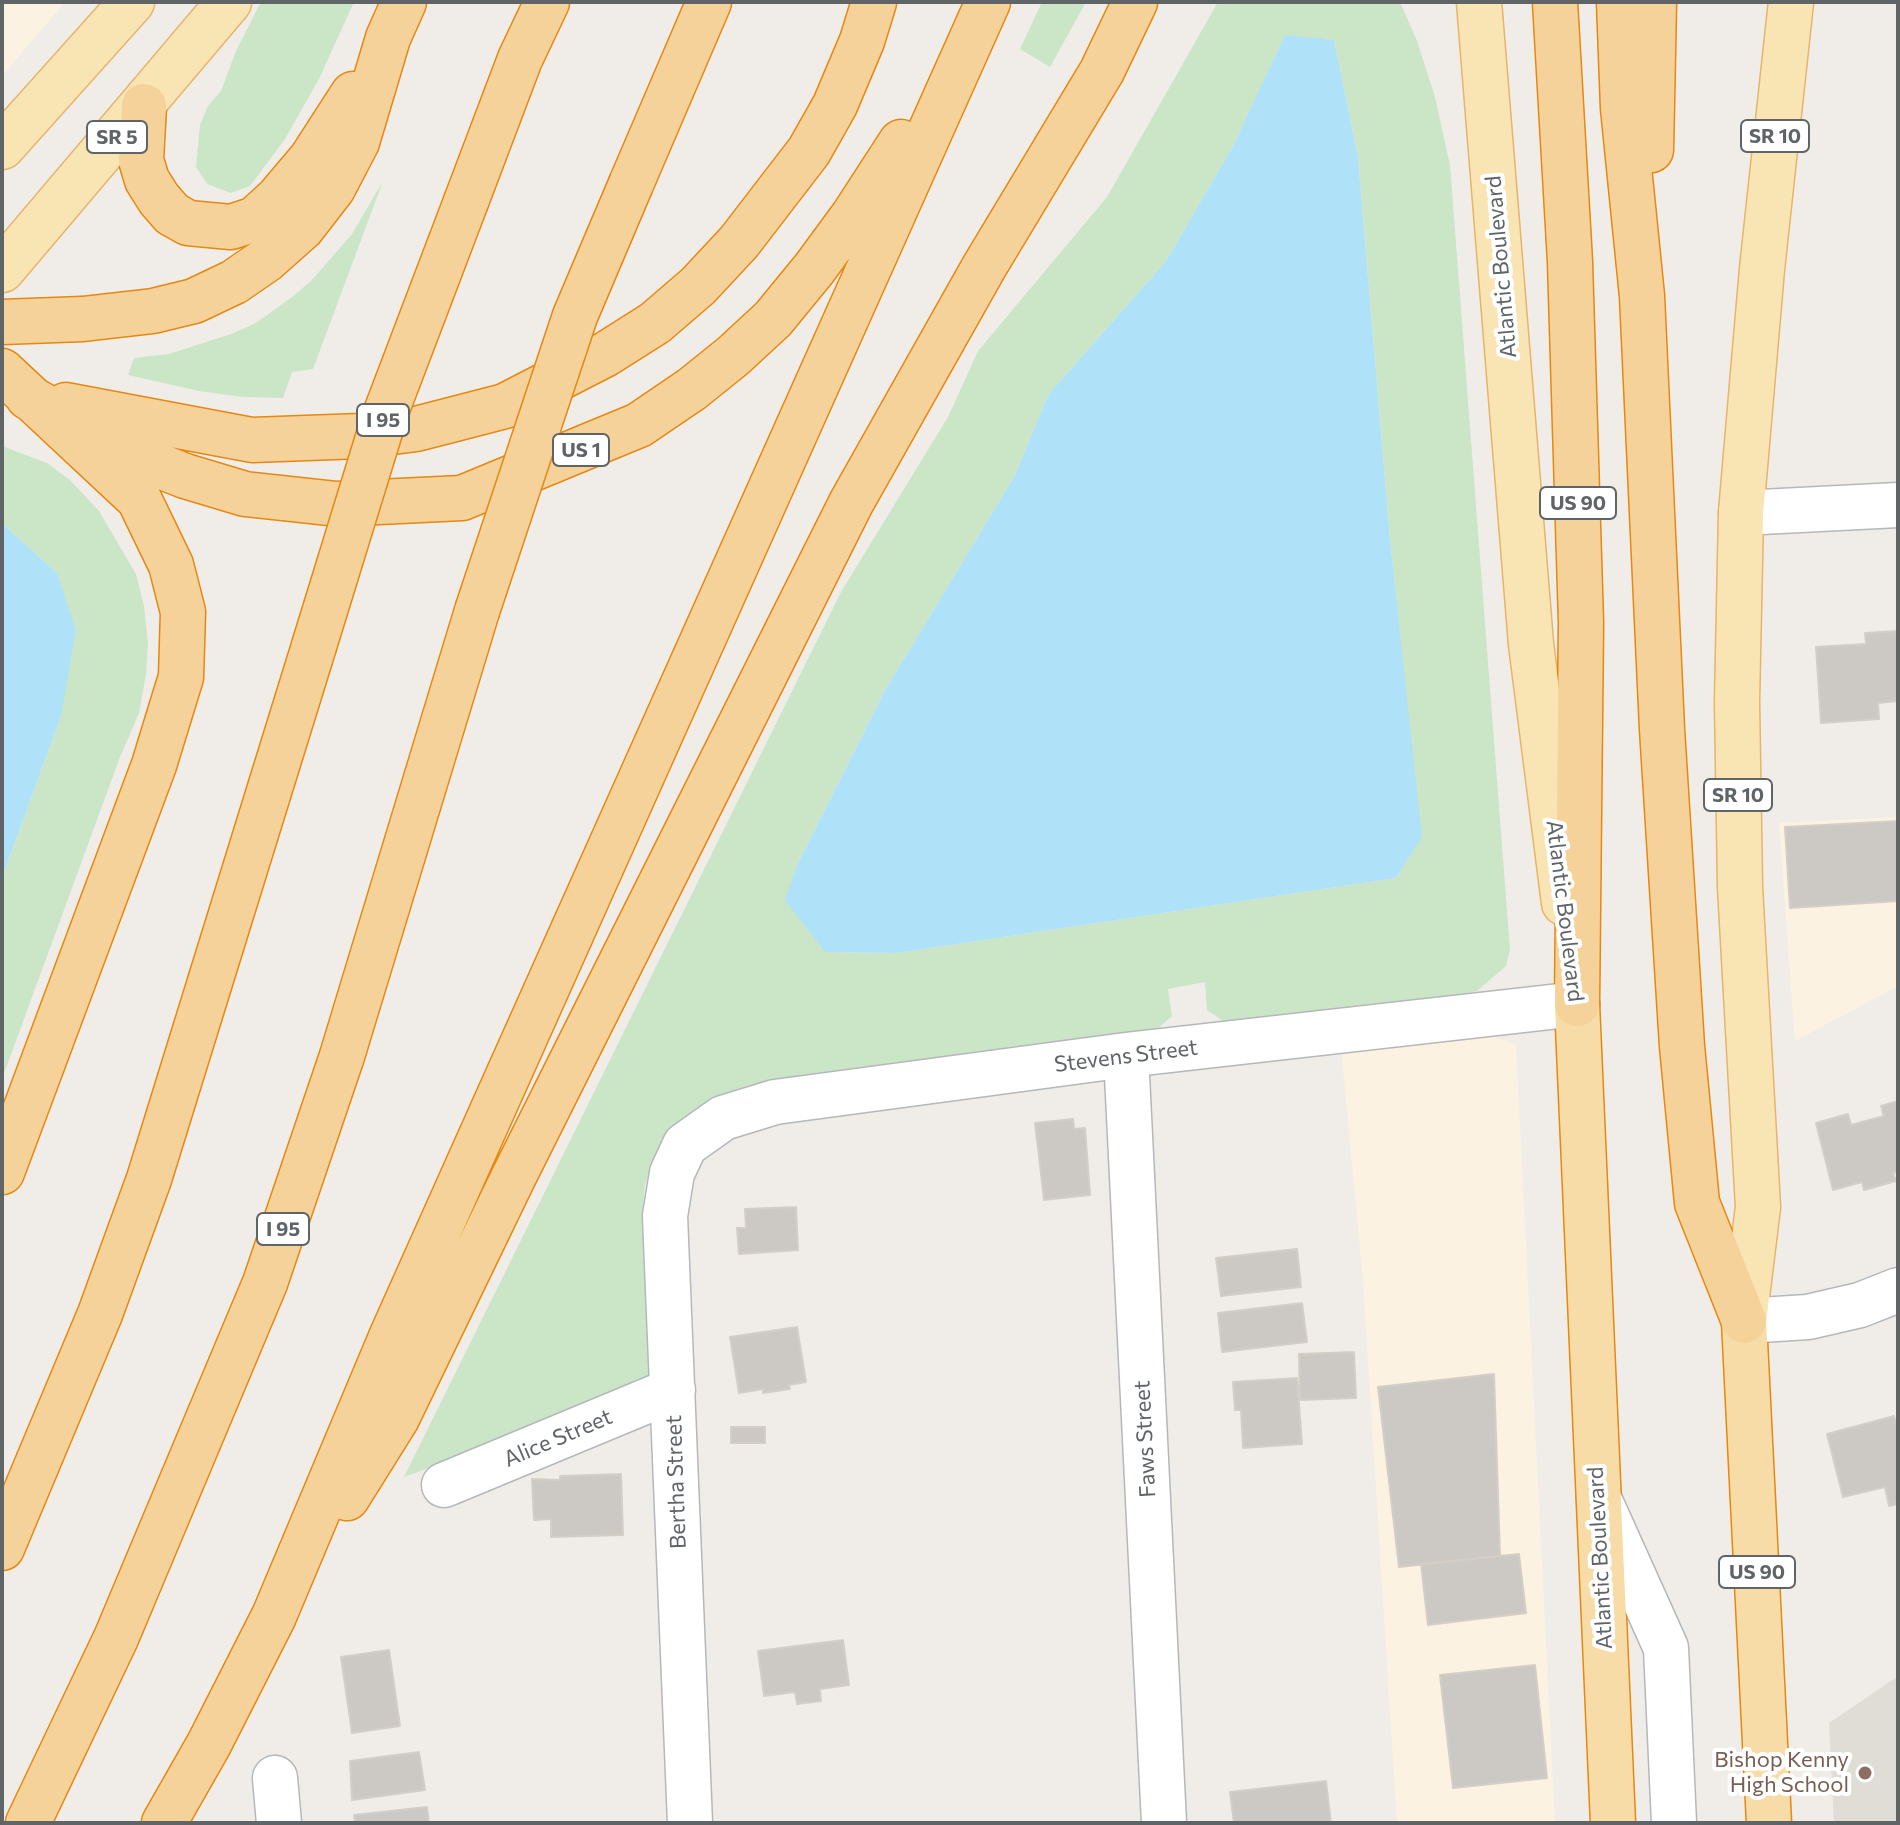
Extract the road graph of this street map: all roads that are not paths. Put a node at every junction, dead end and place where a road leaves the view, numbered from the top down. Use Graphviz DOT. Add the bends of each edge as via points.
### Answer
graph roads {
  1 [pos="132,2"];
  2 [pos="229,2"];
  3 [pos="547,2"];
  4 [pos="709,2"];
  5 [pos="874,2"];
  6 [pos="1135,2"];
  7 [pos="1155,2"];
  8 [pos="1479,2"];
  9 [pos="1555,2"];
  10 [pos="1619,2"];
  11 [pos="1654,2"];
  12 [pos="1791,2"];
  13 [pos="981,17"];
  14 [pos="396,20"];
  15 [pos="1102,71"];
  16 [pos="144,106"];
  17 [pos="2,147"];
  18 [pos="2,270"];
  19 [pos="1642,296"];
  20 [pos="2,322"];
  21 [pos="15,384"];
  22 [pos="1898,505"];
  23 [pos="1741,513"];
  24 [pos="1577,1004"];
  25 [pos="1126,1055"];
  26 [pos="685,1145"];
  27 [pos="2,1172"];
  28 [pos="1898,1290"];
  29 [pos="1744,1321"];
  30 [pos="673,1390"];
  31 [pos="444,1485"];
  32 [pos="1597,1493"];
  33 [pos="2,1548"];
  34 [pos="274,1616"];
  35 [pos="275,1778"];
  36 [pos="28,1823"];
  37 [pos="164,1823"];
  38 [pos="279,1823"];
  39 [pos="690,1823"];
  40 [pos="1164,1823"];
  41 [pos="1613,1823"];
  42 [pos="1674,1823"];
  43 [pos="1769,1823"];
  1 -- 17 [label="main road"];
  2 -- 16 [label="main road, SR 5"];
  3 -- 33 [label="highway, I 95, bridge" via="520,59 386,412 149,1179 100,1314"];
  4 -- 36 [label="highway, I 95, bridge" via="575,316 477,611 342,1056 265,1283 116,1638"];
  5 -- 21 [label="highway" via="835,105 809,151 739,242 655,323 505,406 416,429 252,440"];
  6 -- 15 [label="highway"];
  7 -- 15 [label="highway"];
  8 -- 24 [label="main road, Atlantic Boulevard" via="1531,644"];
  9 -- 24 [label="highway, US 90" via="1570,262 1581,623"];
  10 -- 19 [label="highway" via="1623,108"];
  11 -- 19 [label="highway, US 90"];
  12 -- 23 [label="main road, SR 10"];
  13 -- 21 [label="highway, US 1" via="853,216 773,319 692,389 639,425 462,498 337,504 245,494 129,454"];
  13 -- 34 [label="highway" via="392,1335"];
  14 -- 16 [label="highway" via="303,169 255,219 231,227 188,223 172,214 147,180 141,160"];
  14 -- 20 [label="highway" via="357,142 333,188 302,228 266,260 194,301 153,311"];
  15 -- 34 [label="highway" via="851,503 397,1418"];
  16 -- 18 [label="main road, SR 5"];
  19 -- 29 [label="highway, US 90" via="1662,729 1697,1203"];
  21 -- 27 [label="highway" via="139,499 171,565 183,612 181,677 154,765"];
  22 -- 23 [label="street"];
  23 -- 29 [label="main road, SR 10" via="1740,887 1758,1207"];
  24 -- 25 [label="street, Stevens Street"];
  24 -- 32 [label="highway, Atlantic Boulevard / US 90"];
  25 -- 26 [label="street, Stevens Street" via="775,1102 723,1118"];
  25 -- 40 [label="street, Faws Street"];
  26 -- 30 [label="street, Bertha Street" via="672,1173 665,1216"];
  28 -- 29 [label="street" via="1808,1317"];
  29 -- 43 [label="highway, US 90"];
  30 -- 31 [label="street, Alice Street"];
  30 -- 39 [label="street, Bertha Street"];
  32 -- 41 [label="highway, Atlantic Boulevard / US 90"];
  32 -- 42 [label="street" via="1666,1648"];
  34 -- 37 [label="highway"];
  35 -- 38 [label="street"];
}
